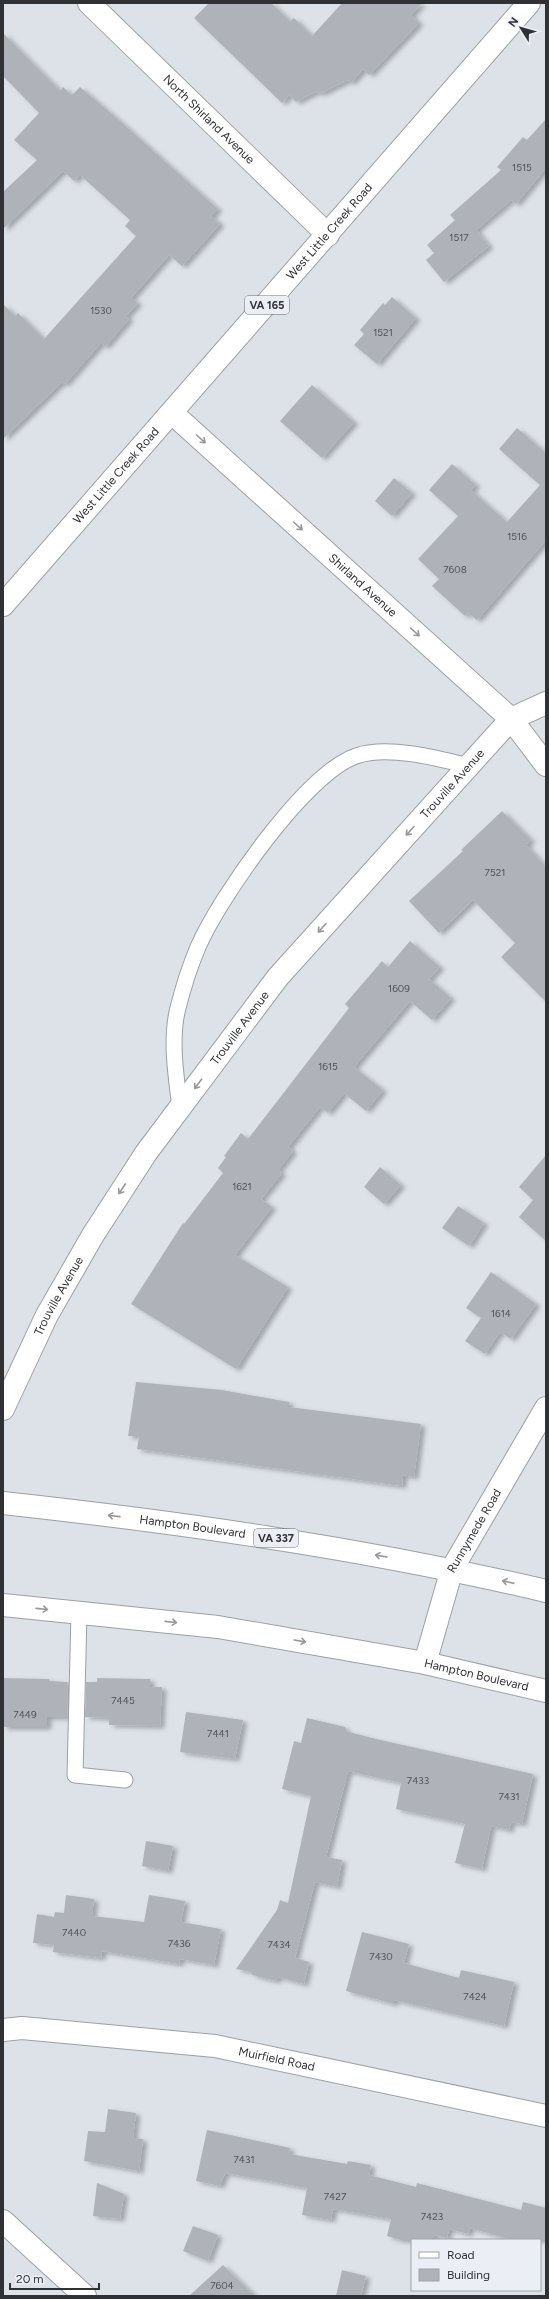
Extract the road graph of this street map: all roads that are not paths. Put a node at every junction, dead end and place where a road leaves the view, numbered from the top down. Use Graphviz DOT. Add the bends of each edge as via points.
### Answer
graph roads {
  1 [pos="89,3"];
  2 [pos="529,3"];
  3 [pos="328,235"];
  4 [pos="172,413"];
  5 [pos="3,605"];
  6 [pos="546,703"];
  7 [pos="511,719"];
  8 [pos="546,765"];
  9 [pos="469,766"];
  10 [pos="180,1107"];
  11 [pos="546,1408"];
  12 [pos="3,1409"];
  13 [pos="3,1504"];
  14 [pos="452,1569"];
  15 [pos="546,1591"];
  16 [pos="3,1605"];
  17 [pos="79,1613"];
  18 [pos="425,1663"];
  19 [pos="546,1691"];
  20 [pos="125,1780"];
  21 [pos="12,2029"];
  22 [pos="3,2043"];
  23 [pos="546,2116"];
  24 [pos="3,2222"];
  25 [pos="85,2296"];
  1 -- 3 [label="street, North Shirland Avenue"];
  2 -- 3 [label="street, West Little Creek Road / VA 165"];
  3 -- 4 [label="street, West Little Creek Road / VA 165"];
  4 -- 5 [label="street, West Little Creek Road / VA 165"];
  4 -- 7 [label="street, Shirland Avenue, one-way"];
  6 -- 7 [label="street, Trouville Avenue"];
  7 -- 8 [label="street, Shirland Avenue"];
  7 -- 9 [label="street, Trouville Avenue"];
  9 -- 10 [label="street, Trouville Avenue, one-way" via="278,977"];
  9 -- 10 [label="lane" via="411,754 370,752 343,762 311,787 257,852 224,900 198,947 177,1009 174,1059"];
  10 -- 12 [label="street, Trouville Avenue, one-way" via="146,1153 93,1235 47,1316"];
  11 -- 14 [label="street, Runnymede Road"];
  14 -- 13 [label="street, Hampton Boulevard / VA 337, one-way" via="252,1534 131,1517"];
  15 -- 14 [label="street, Hampton Boulevard / VA 337, one-way"];
  14 -- 18 [label="street, Runnymede Road"];
  16 -- 17 [label="street, Hampton Boulevard, one-way"];
  17 -- 18 [label="street, Hampton Boulevard, one-way" via="218,1627"];
  17 -- 20 [label="lane" via="75,1775"];
  18 -- 19 [label="street, Hampton Boulevard"];
  21 -- 22 [label="street"];
  21 -- 23 [label="street, Muirfield Road" via="215,2046"];
  24 -- 25 [label="street"];
}
